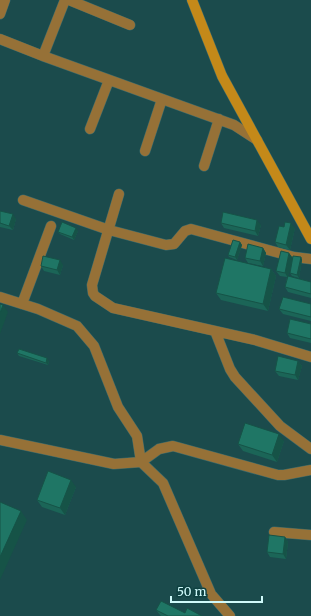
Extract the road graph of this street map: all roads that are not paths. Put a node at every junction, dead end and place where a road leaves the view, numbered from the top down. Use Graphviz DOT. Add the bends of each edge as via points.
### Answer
graph roads {
  1 [pos="5,0"];
  2 [pos="65,0"];
  3 [pos="70,0"];
  4 [pos="192,0"];
  5 [pos="0,14"];
  6 [pos="130,25"];
  7 [pos="0,39"];
  8 [pos="43,56"];
  9 [pos="109,80"];
  10 [pos="162,99"];
  11 [pos="219,119"];
  12 [pos="90,129"];
  13 [pos="257,140"];
  14 [pos="145,151"];
  15 [pos="204,166"];
  16 [pos="119,194"];
  17 [pos="23,200"];
  18 [pos="307,225"];
  19 [pos="51,226"];
  20 [pos="108,230"];
  21 [pos="311,239"];
  22 [pos="311,260"];
  23 [pos="0,297"];
  24 [pos="22,304"];
  25 [pos="215,331"];
  26 [pos="311,357"];
  27 [pos="0,440"];
  28 [pos="311,449"];
  29 [pos="141,462"];
  30 [pos="311,470"];
  31 [pos="274,532"];
  32 [pos="311,535"];
  33 [pos="230,616"];
  1 -- 5 [label="street"];
  2 -- 8 [label="street"];
  3 -- 6 [label="street"];
  4 -- 13 [label="street" via="222,76"];
  7 -- 8 [label="street"];
  8 -- 9 [label="street"];
  9 -- 10 [label="street"];
  9 -- 12 [label="street"];
  10 -- 11 [label="street"];
  10 -- 14 [label="street"];
  11 -- 13 [label="street" via="234,125"];
  11 -- 15 [label="street"];
  13 -- 18 [label="street"];
  16 -- 20 [label="street"];
  17 -- 20 [label="street"];
  18 -- 21 [label="street"];
  19 -- 24 [label="street"];
  20 -- 22 [label="street" via="170,245 177,242 185,231 192,229"];
  20 -- 25 [label="street" via="92,285 95,296 113,308"];
  23 -- 24 [label="street"];
  24 -- 29 [label="street" via="77,326 94,346 118,407 137,436"];
  25 -- 26 [label="street"];
  25 -- 28 [label="street" via="235,377 276,423"];
  27 -- 29 [label="street" via="107,464"];
  29 -- 30 [label="street" via="158,449 173,446 278,475"];
  29 -- 33 [label="street" via="163,483 211,594"];
  31 -- 32 [label="street"];
}
